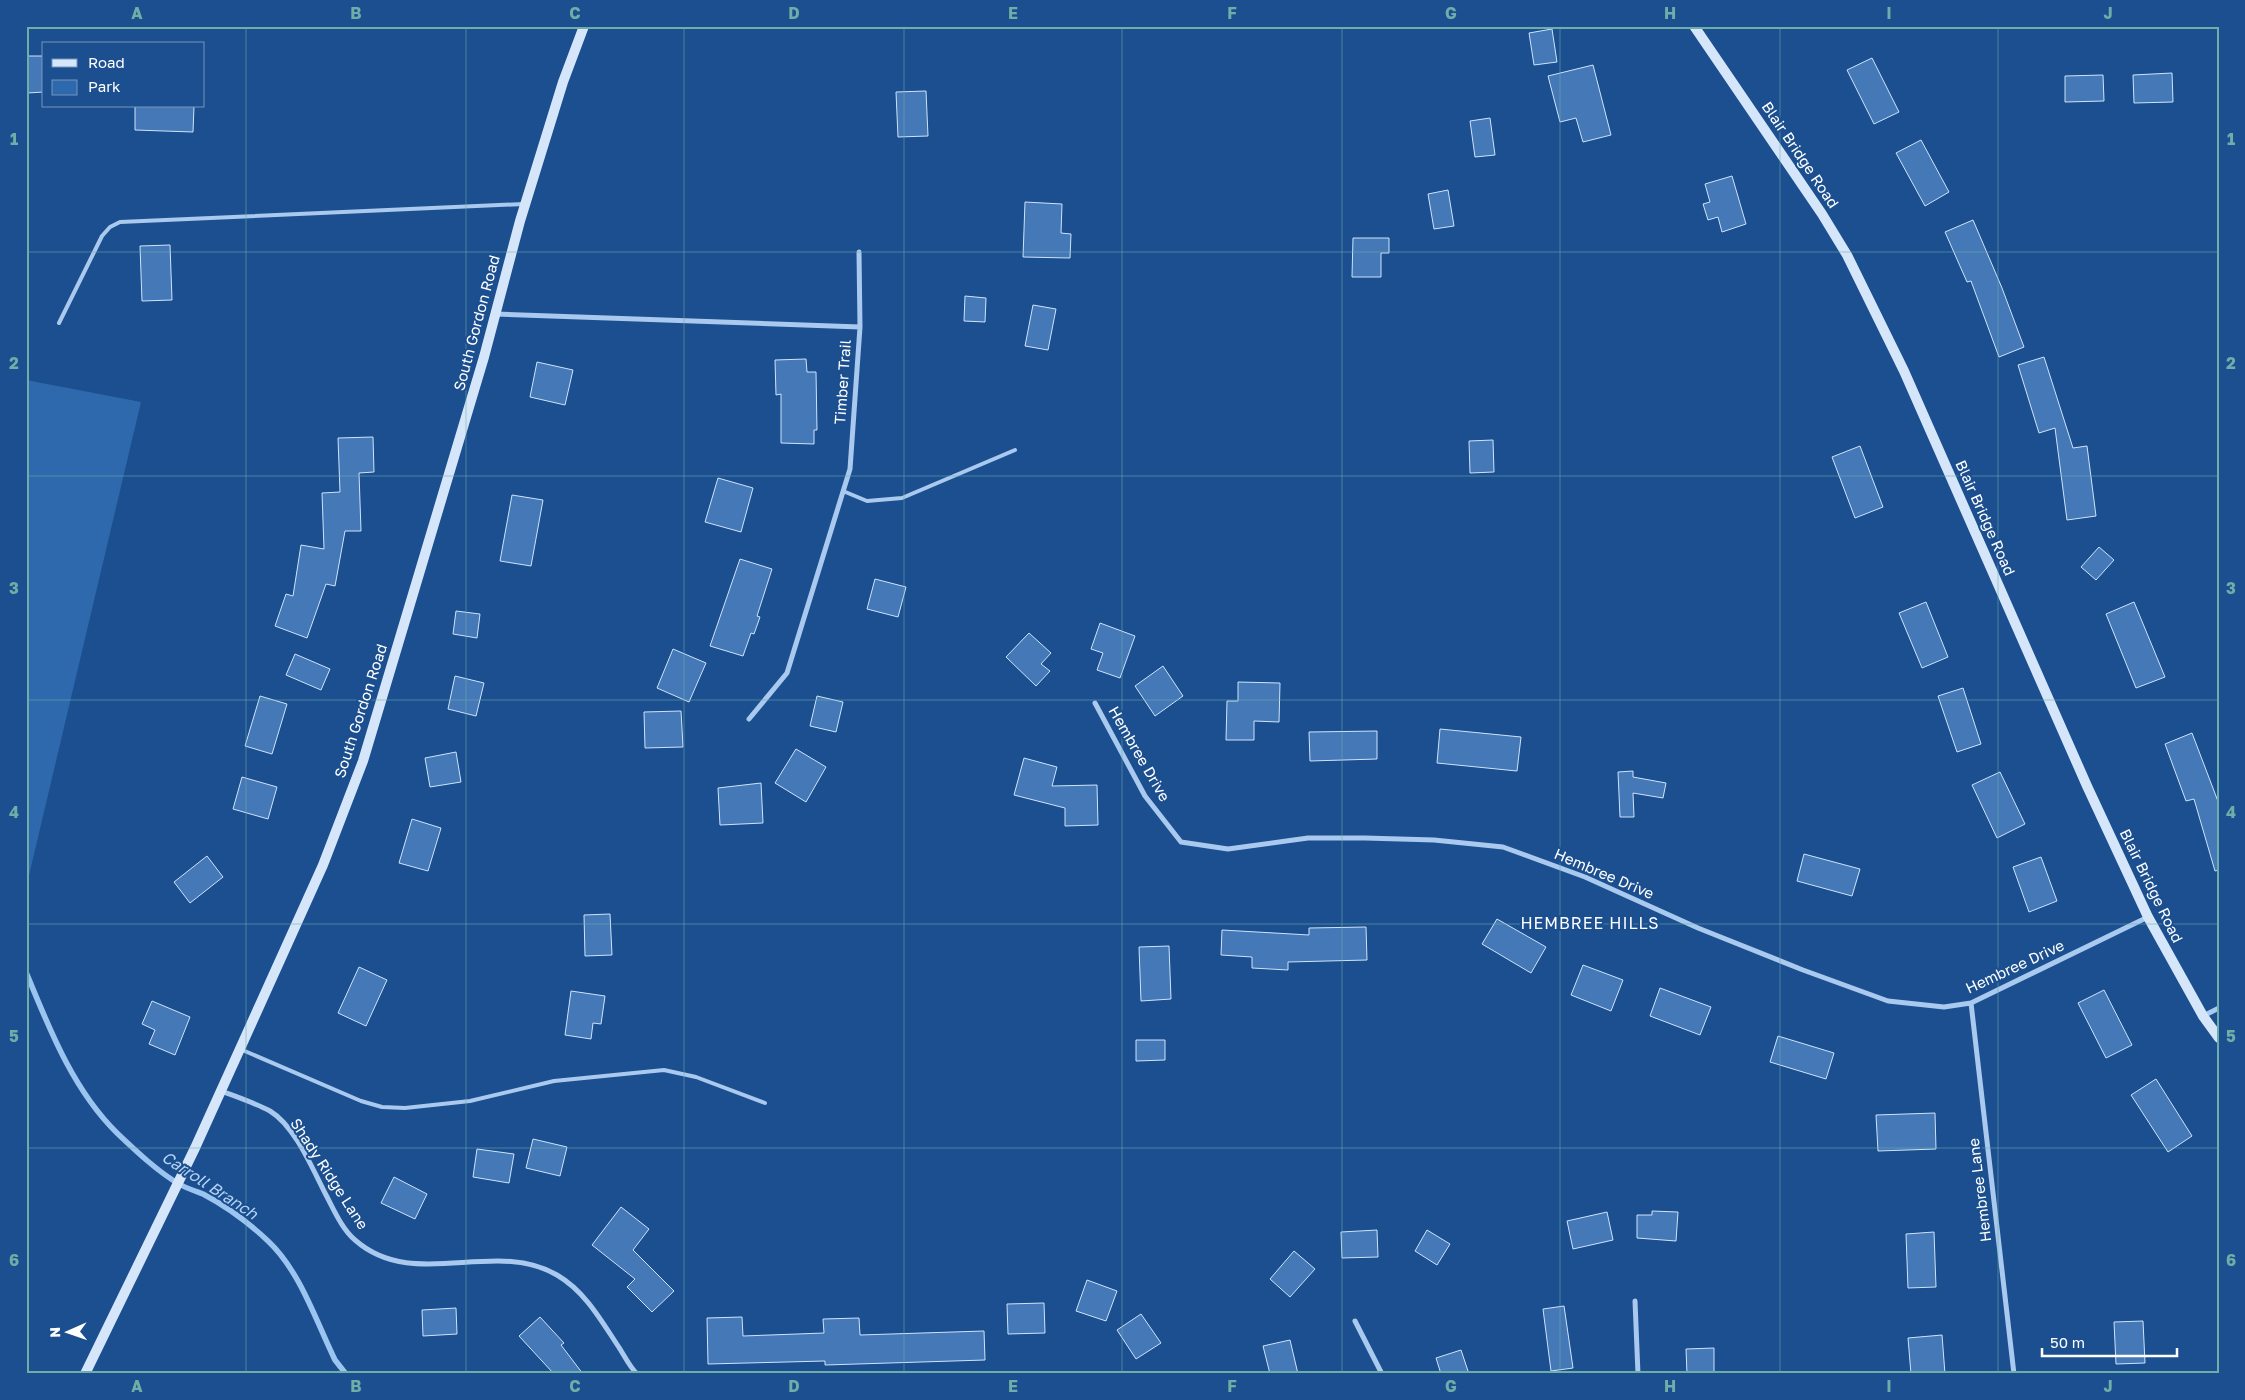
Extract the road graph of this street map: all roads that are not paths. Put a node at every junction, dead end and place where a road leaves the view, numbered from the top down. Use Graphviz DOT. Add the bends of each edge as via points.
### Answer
graph roads {
  1 [pos="584,26"];
  2 [pos="1694,26"];
  3 [pos="525,204"];
  4 [pos="859,252"];
  5 [pos="496,314"];
  6 [pos="59,323"];
  7 [pos="860,327"];
  8 [pos="1015,450"];
  9 [pos="843,491"];
  10 [pos="1095,703"];
  11 [pos="749,719"];
  12 [pos="2148,917"];
  13 [pos="1971,1003"];
  14 [pos="2219,1008"];
  15 [pos="2203,1016"];
  16 [pos="2219,1038"];
  17 [pos="240,1049"];
  18 [pos="221,1091"];
  19 [pos="765,1104"];
  20 [pos="1635,1301"];
  21 [pos="1355,1321"];
  22 [pos="85,1374"];
  23 [pos="637,1374"];
  24 [pos="1382,1374"];
  25 [pos="1638,1374"];
  26 [pos="2014,1374"];
  1 -- 3 [label="street, South Gordon Road"];
  2 -- 12 [label="street, Blair Bridge Road" via="1847,255 1904,372"];
  3 -- 5 [label="street, South Gordon Road"];
  3 -- 6 [label="lane" via="120,222 102,236"];
  4 -- 7 [label="street"];
  5 -- 7 [label="street, Timber Trail"];
  5 -- 17 [label="street, South Gordon Road" via="363,761 323,866"];
  7 -- 9 [label="street, Timber Trail" via="850,469"];
  8 -- 9 [label="lane" via="902,498 866,501"];
  9 -- 11 [label="street, Timber Trail" via="787,673"];
  10 -- 13 [label="street, Hembree Drive" via="1145,796 1181,842 1228,849 1308,838 1366,838 1503,847 1585,878 1698,928 1888,1001 1944,1007"];
  12 -- 13 [label="street, Hembree Drive"];
  12 -- 15 [label="street, Blair Bridge Road"];
  13 -- 26 [label="street, Hembree Lane"];
  14 -- 15 [label="street"];
  15 -- 16 [label="street, Blair Bridge Road"];
  17 -- 18 [label="street, South Gordon Road"];
  17 -- 19 [label="lane" via="382,1107 405,1108 470,1101 554,1081 664,1070 696,1077"];
  18 -- 22 [label="street, South Gordon Road"];
  18 -- 23 [label="street, Shady Ridge Lane" via="271,1112 290,1130 339,1219 354,1239 375,1254 396,1262 420,1265 508,1260 531,1264 556,1274 574,1286 592,1307"];
  20 -- 25 [label="street"];
  21 -- 24 [label="street"];
}
